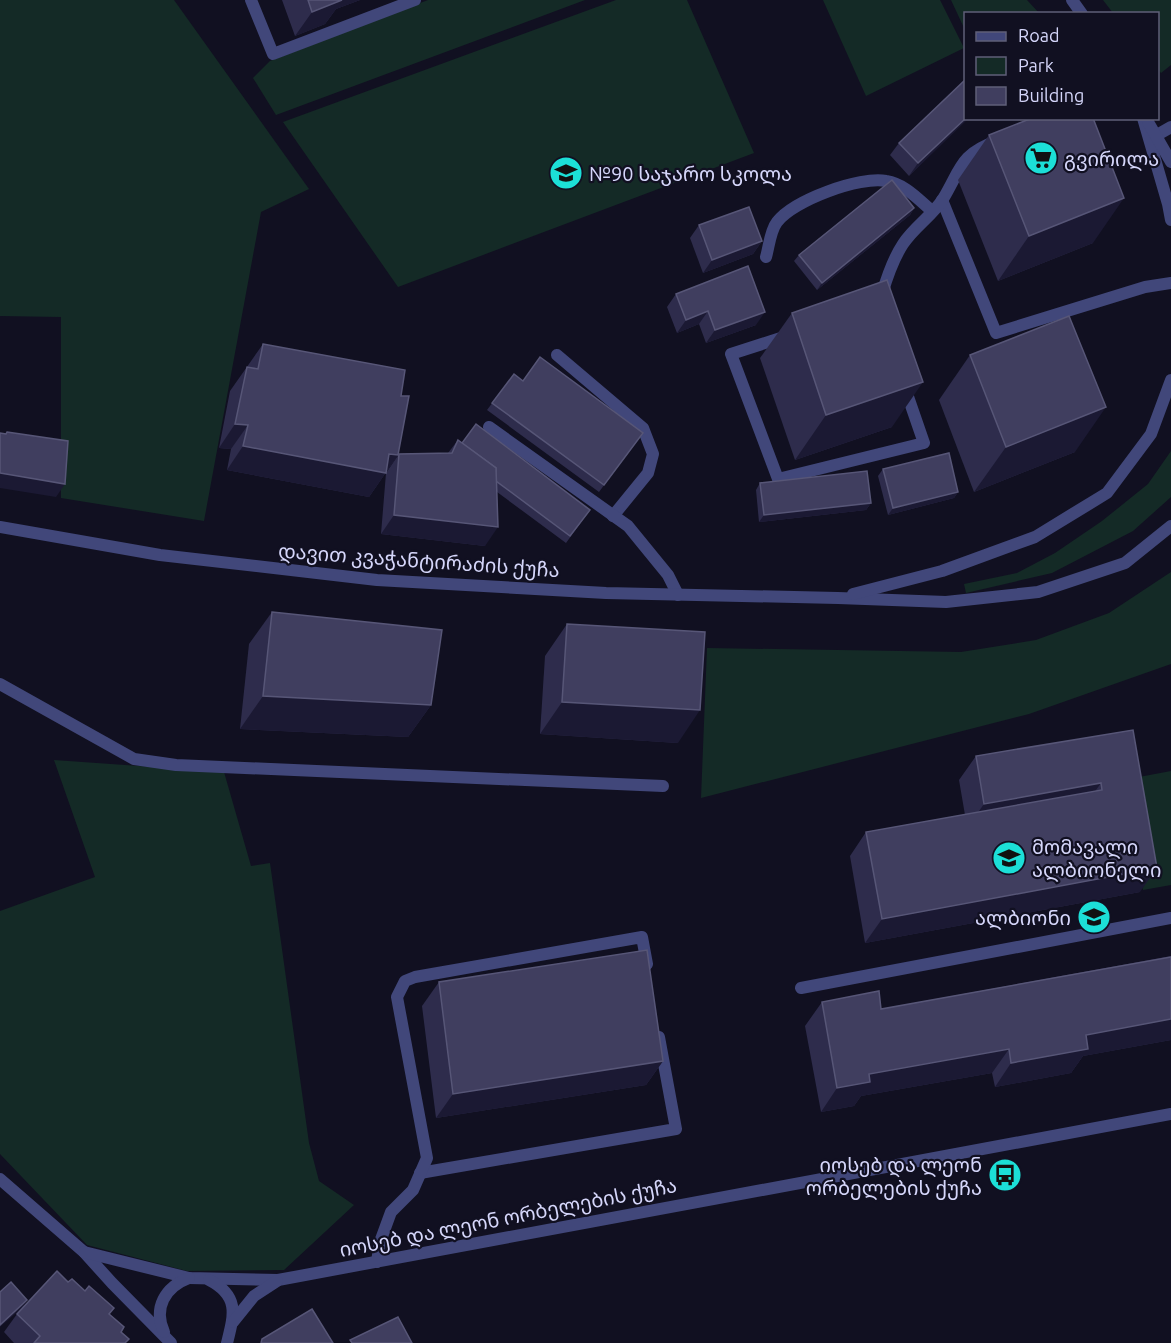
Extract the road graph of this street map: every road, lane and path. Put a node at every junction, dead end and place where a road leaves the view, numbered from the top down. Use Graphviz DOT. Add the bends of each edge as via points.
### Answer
graph roads {
  1 [pos="251,0"];
  2 [pos="415,0"];
  3 [pos="1145,120"];
  4 [pos="1146,120"];
  5 [pos="1171,127"];
  6 [pos="1157,135"];
  7 [pos="1009,136"];
  8 [pos="1171,162"];
  9 [pos="942,200"];
  10 [pos="932,211"];
  11 [pos="1171,220"];
  12 [pos="766,257"];
  13 [pos="1171,283"];
  14 [pos="878,307"];
  15 [pos="799,332"];
  16 [pos="557,355"];
  17 [pos="901,375"];
  18 [pos="1171,380"];
  19 [pos="489,427"];
  20 [pos="613,516"];
  21 [pos="1171,526"];
  22 [pos="0,527"];
  23 [pos="678,595"];
  24 [pos="838,598"];
  25 [pos="0,684"];
  26 [pos="663,786"];
  27 [pos="1171,918"];
  28 [pos="648,972"];
  29 [pos="801,988"];
  30 [pos="658,1029"];
  31 [pos="1171,1114"];
  32 [pos="420,1173"];
  33 [pos="0,1179"];
  34 [pos="84,1252"];
  35 [pos="377,1262"];
  36 [pos="189,1278"];
  37 [pos="208,1280"];
  38 [pos="278,1280"];
  39 [pos="232,1326"];
  40 [pos="170,1341"];
  41 [pos="219,1343"];
  42 [pos="227,1343"];
  1 -- 2 [label="street" via="273,54"];
  3 -- 11 [label="street"];
  4 -- 6 [label="street"];
  5 -- 6 [label="street"];
  6 -- 8 [label="street"];
  7 -- 9 [label="street" via="978,147 957,170"];
  9 -- 10 [label="street"];
  9 -- 13 [label="street" via="996,333 1145,286"];
  10 -- 12 [label="street" via="902,186 885,180 835,189 799,203 776,223"];
  10 -- 14 [label="street" via="903,243"];
  15 -- 17 [label="street" via="731,354 778,479 924,443"];
  16 -- 20 [label="street" via="644,428 653,454 648,473"];
  18 -- 24 [label="street, დავით კვაჭანტირაძის ქუჩა" via="1151,434 1107,493 1035,537 942,571"];
  19 -- 20 [label="street"];
  20 -- 23 [label="street" via="645,544"];
  21 -- 24 [label="street, დავით კვაჭანტირაძის ქუჩა" via="1125,563 1038,592 946,602"];
  22 -- 23 [label="street, დავით კვაჭანტირაძის ქუჩა" via="160,555 377,580"];
  23 -- 24 [label="street, დავით კვაჭანტირაძის ქუჩა"];
  25 -- 26 [label="street" via="134,759 188,766"];
  27 -- 29 [label="street"];
  28 -- 32 [label="street" via="642,937 405,981 397,997 426,1147 427,1158"];
  30 -- 32 [label="street" via="676,1129"];
  31 -- 35 [label="street, იოსებ და ლეონ ორბელების ქუჩა"];
  32 -- 35 [label="street" via="412,1190 391,1212"];
  33 -- 34 [label="street"];
  34 -- 36 [label="street"];
  34 -- 40 [label="street"];
  35 -- 38 [label="street, იოსებ და ლეონ ორბელების ქუჩა"];
  36 -- 37 [label="street"];
  36 -- 40 [label="street" via="177,1282 162,1301 160,1324"];
  37 -- 38 [label="street"];
  37 -- 39 [label="street" via="226,1292 234,1312"];
  38 -- 39 [label="street" via="254,1296"];
  39 -- 41 [label="street"];
  39 -- 42 [label="street"];
}
